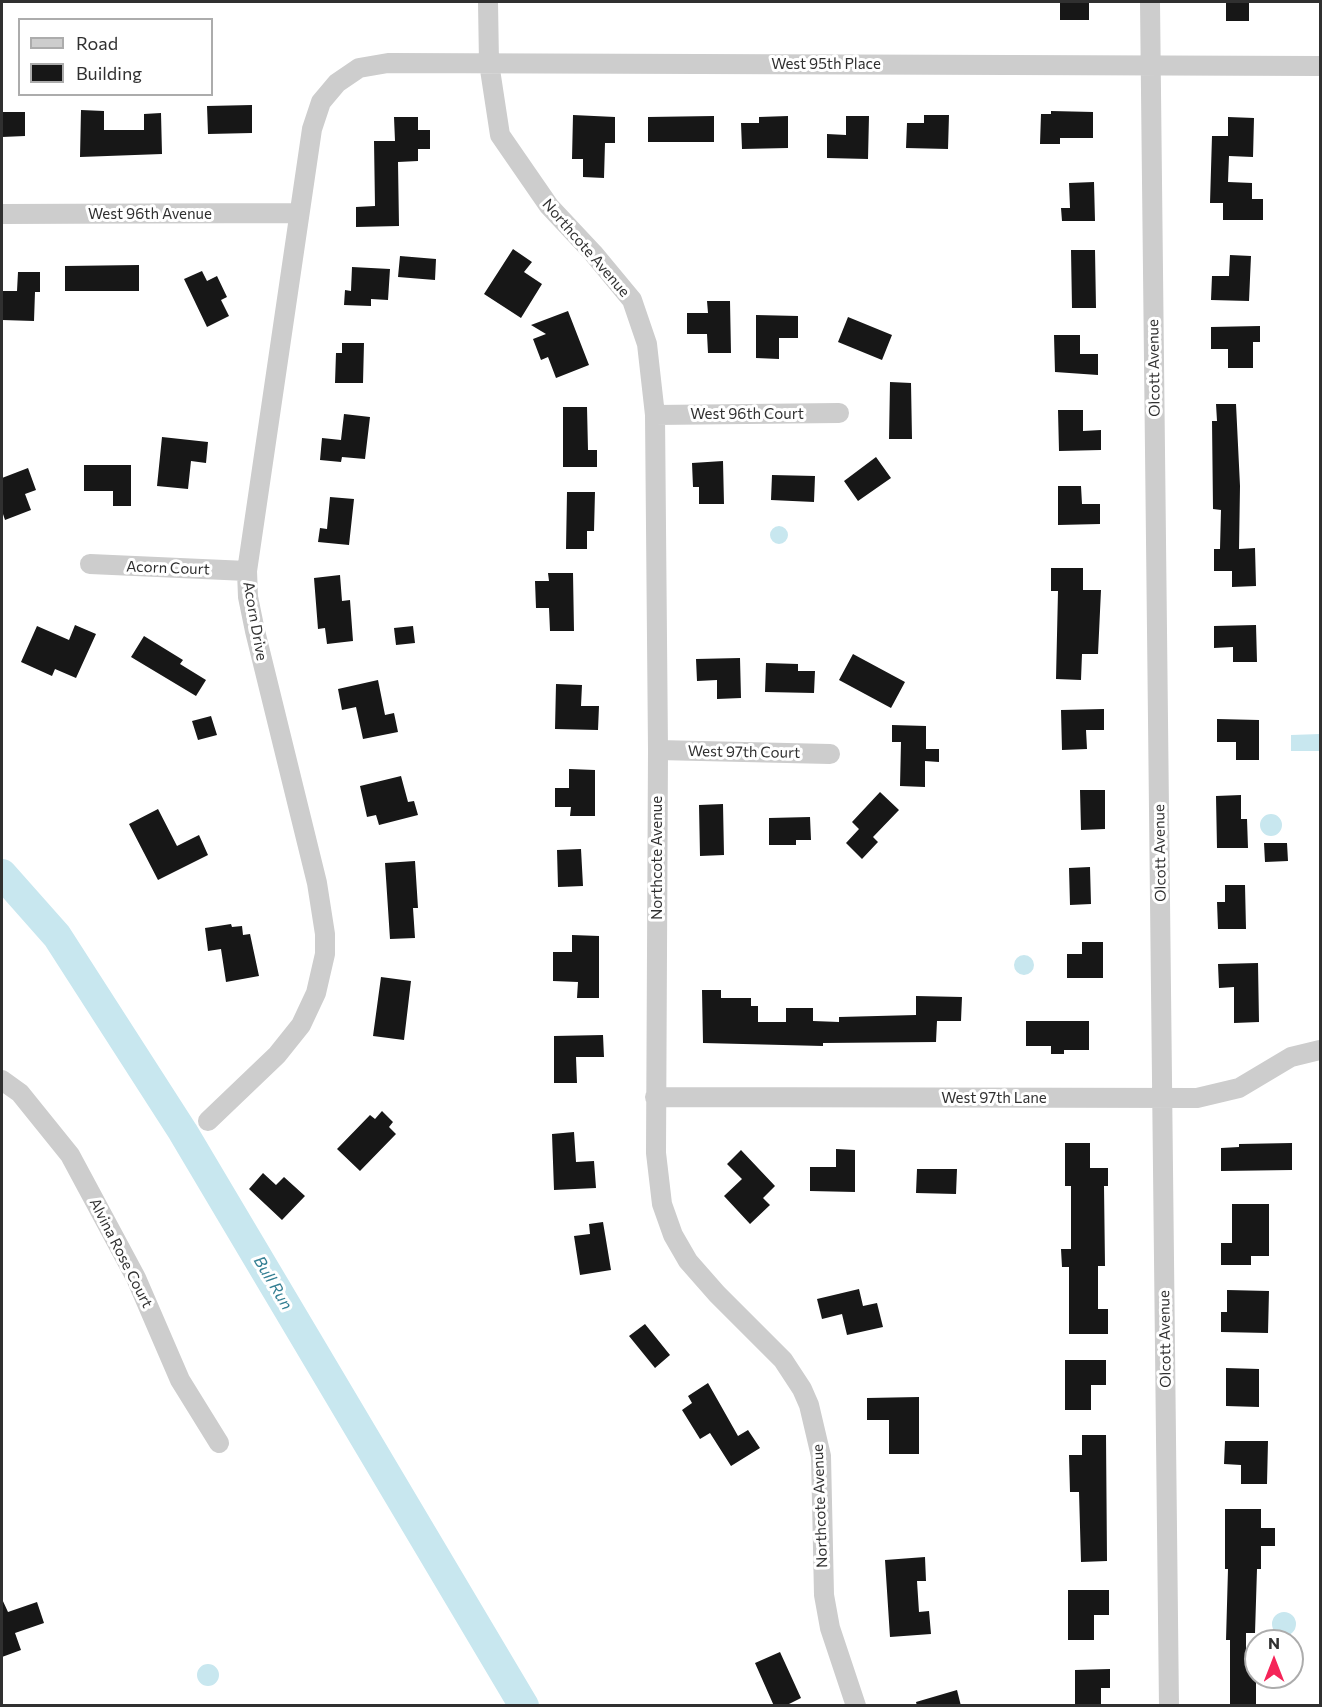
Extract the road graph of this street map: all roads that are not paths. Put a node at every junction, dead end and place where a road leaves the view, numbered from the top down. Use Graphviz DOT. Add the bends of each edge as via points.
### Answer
graph roads {
  1 [pos="488,2"];
  2 [pos="1150,2"];
  3 [pos="489,63"];
  4 [pos="1150,65"];
  5 [pos="1320,66"];
  6 [pos="337,83"];
  7 [pos="298,213"];
  8 [pos="2,214"];
  9 [pos="839,413"];
  10 [pos="655,415"];
  11 [pos="90,564"];
  12 [pos="247,571"];
  13 [pos="658,750"];
  14 [pos="830,754"];
  15 [pos="1320,1050"];
  16 [pos="2,1080"];
  17 [pos="655,1097"];
  18 [pos="1162,1098"];
  19 [pos="208,1121"];
  20 [pos="219,1443"];
  21 [pos="856,1706"];
  22 [pos="1169,1706"];
  1 -- 3 [label="street, Northcote Avenue"];
  2 -- 4 [label="street, Olcott Avenue"];
  3 -- 4 [label="street, West 95th Place"];
  3 -- 6 [label="street, West 95th Place" via="373,64"];
  3 -- 10 [label="street, Northcote Avenue" via="500,135 549,206 632,300 647,344"];
  4 -- 5 [label="street, West 95th Place"];
  4 -- 18 [label="street, Olcott Avenue"];
  6 -- 7 [label="street, Acorn Drive" via="315,114"];
  7 -- 8 [label="street, West 96th Avenue"];
  7 -- 12 [label="street, Acorn Drive"];
  9 -- 10 [label="street, West 96th Court"];
  10 -- 13 [label="street, Northcote Avenue"];
  11 -- 12 [label="street, Acorn Court"];
  12 -- 19 [label="street, Acorn Drive" via="255,631 317,883 325,954 316,993 301,1025 277,1055"];
  13 -- 14 [label="street, West 97th Court"];
  13 -- 17 [label="street, Northcote Avenue"];
  15 -- 18 [label="street, West 97th Lane" via="1291,1057 1252,1083 1227,1093"];
  16 -- 20 [label="street, Alvina Rose Court" via="31,1105 70,1155 136,1278 180,1380"];
  17 -- 18 [label="street, West 97th Lane"];
  17 -- 21 [label="street, Northcote Avenue" via="658,1188 673,1234 697,1273 783,1360 802,1389 815,1422 821,1456 824,1595 830,1628"];
  18 -- 22 [label="street, Olcott Avenue"];
}
